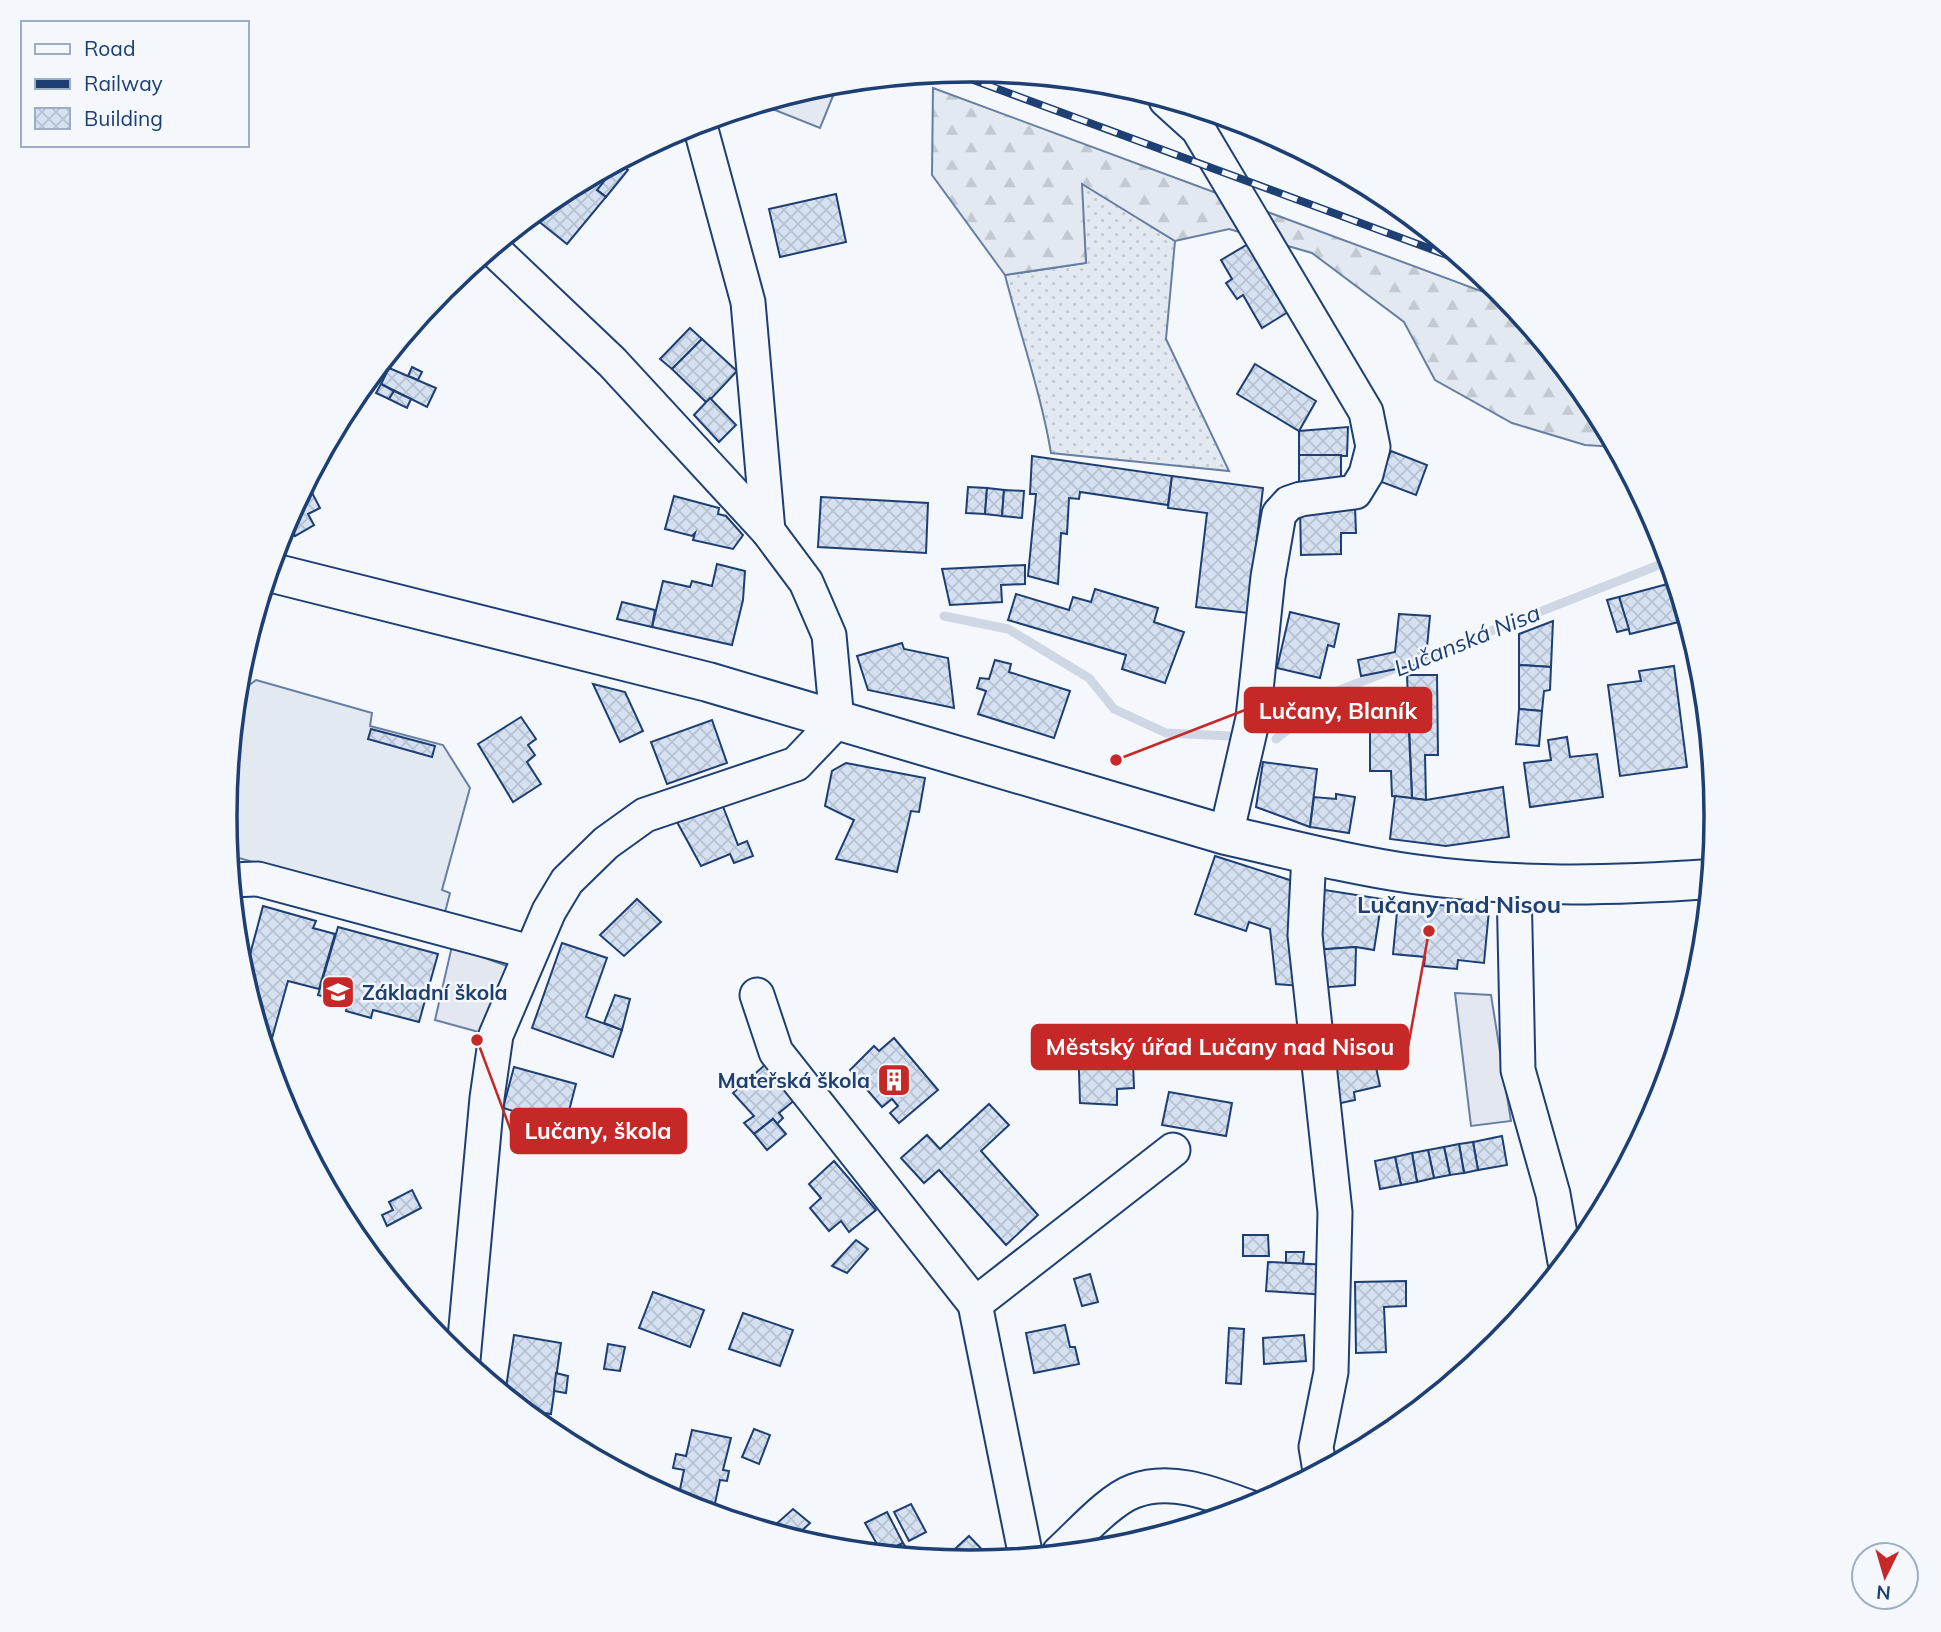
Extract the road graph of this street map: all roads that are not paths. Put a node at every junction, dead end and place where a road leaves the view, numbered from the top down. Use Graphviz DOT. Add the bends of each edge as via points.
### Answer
graph roads {
  1 [pos="1181,113"];
  2 [pos="702,133"];
  3 [pos="499,254"];
  4 [pos="768,531"];
  5 [pos="278,574"];
  6 [pos="837,721"];
  7 [pos="1226,835"];
  8 [pos="1309,854"];
  9 [pos="240,880"];
  10 [pos="1701,880"];
  11 [pos="1514,884"];
  12 [pos="530,952"];
  13 [pos="757,995"];
  14 [pos="1174,1150"];
  15 [pos="1563,1249"];
  16 [pos="975,1304"];
  17 [pos="464,1347"];
  18 [pos="1319,1461"];
  19 [pos="1232,1501"];
  20 [pos="1071,1542"];
  21 [pos="1024,1547"];
  1 -- 7 [label="street" via="1198,129 1290,279 1366,412 1373,447 1366,474 1355,492 1301,499 1279,514 1253,718"];
  2 -- 4 [label="street" via="748,302"];
  3 -- 4 [label="street" via="612,362"];
  4 -- 6 [label="street" via="806,582 829,635"];
  5 -- 6 [label="main road" via="708,681"];
  6 -- 7 [label="main road"];
  6 -- 12 [label="street" via="796,764 645,815 606,843 567,881"];
  7 -- 8 [label="main road"];
  8 -- 11 [label="main road" via="1412,874"];
  8 -- 18 [label="street" via="1305,935 1335,1212 1331,1372 1317,1447"];
  9 -- 12 [label="street" via="258,879"];
  10 -- 11 [label="main road" via="1625,886"];
  11 -- 15 [label="street" via="1518,1070 1553,1194"];
  12 -- 17 [label="street" via="496,1035"];
  13 -- 16 [label="street" via="776,1052"];
  14 -- 16 [label="street"];
  16 -- 21 [label="street"];
  19 -- 20 [label="street" via="1168,1485 1133,1491"];
}
